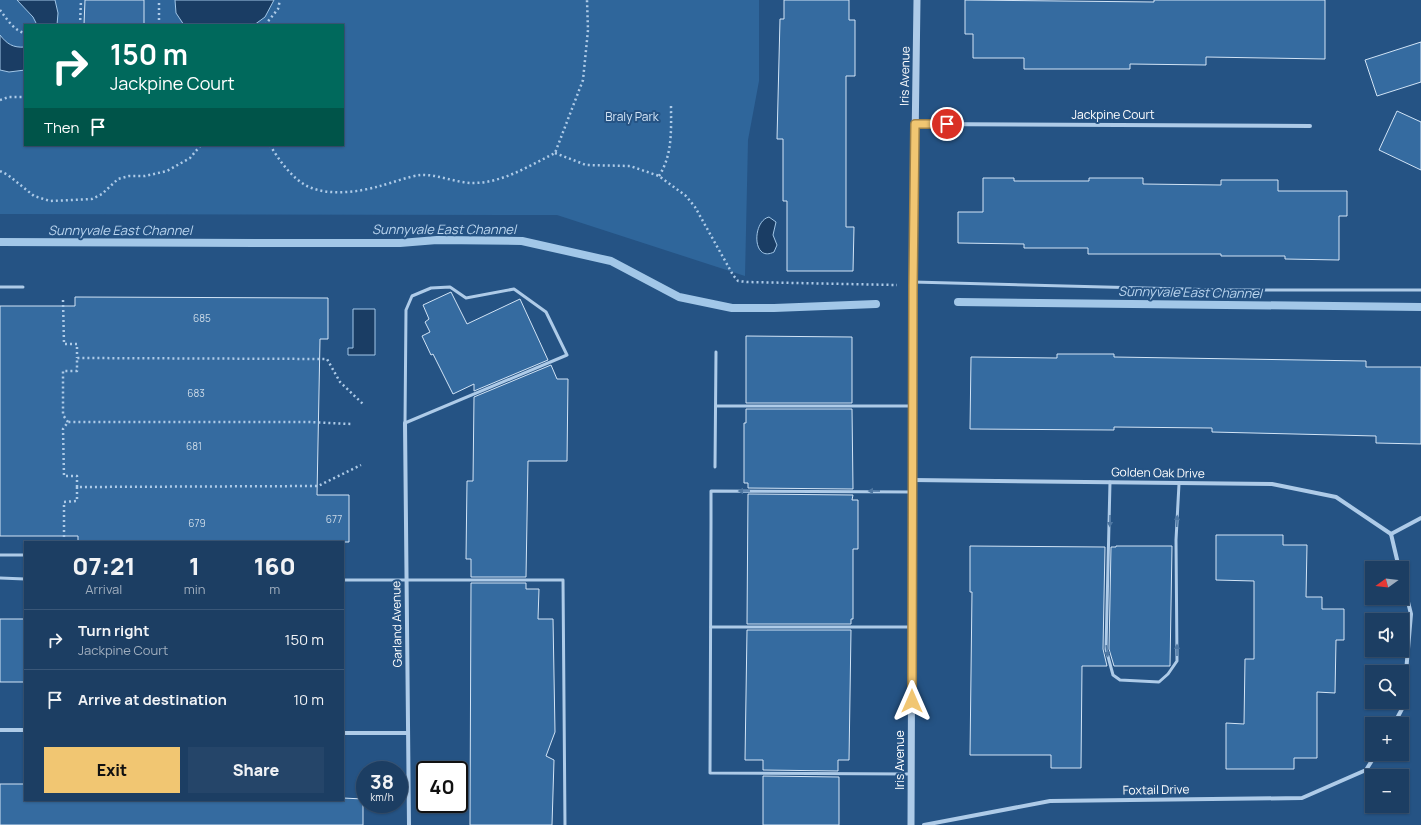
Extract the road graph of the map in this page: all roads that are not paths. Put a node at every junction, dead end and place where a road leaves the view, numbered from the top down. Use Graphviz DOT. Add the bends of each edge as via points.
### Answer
graph roads {
  1 [pos="918,0"];
  2 [pos="915,124"];
  3 [pos="1310,126"];
  4 [pos="913,284"];
  5 [pos="0,287"];
  6 [pos="23,287"];
  7 [pos="1421,290"];
  8 [pos="716,352"];
  9 [pos="716,406"];
  10 [pos="913,406"];
  11 [pos="405,423"];
  12 [pos="715,467"];
  13 [pos="912,480"];
  14 [pos="1110,482"];
  15 [pos="1179,484"];
  16 [pos="912,492"];
  17 [pos="1421,518"];
  18 [pos="1391,534"];
  19 [pos="0,555"];
  20 [pos="23,555"];
  21 [pos="1398,561"];
  22 [pos="0,578"];
  23 [pos="24,578"];
  24 [pos="344,580"];
  25 [pos="407,580"];
  26 [pos="1408,605"];
  27 [pos="710,627"];
  28 [pos="912,627"];
  29 [pos="1398,717"];
  30 [pos="0,730"];
  31 [pos="24,730"];
  32 [pos="344,733"];
  33 [pos="408,733"];
  34 [pos="1372,761"];
  35 [pos="912,774"];
  36 [pos="409,825"];
  37 [pos="565,825"];
  38 [pos="911,825"];
  39 [pos="924,825"];
  1 -- 2 [label="street, Iris Avenue"];
  2 -- 3 [label="street, Jackpine Court"];
  2 -- 4 [label="street, Iris Avenue"];
  4 -- 7 [label="lane" via="1222,290"];
  4 -- 10 [label="street, Iris Avenue"];
  5 -- 6 [label="lane"];
  8 -- 9 [label="lane"];
  9 -- 10 [label="lane"];
  9 -- 12 [label="lane"];
  10 -- 13 [label="street, Iris Avenue"];
  11 -- 11 [label="lane" via="406,310 412,296 431,288 450,287 466,298 514,289 546,312 567,355"];
  11 -- 25 [label="street, Garland Avenue"];
  13 -- 14 [label="street, Golden Oak Drive"];
  13 -- 16 [label="street, Iris Avenue"];
  14 -- 15 [label="street, Golden Oak Drive"];
  14 -- 15 [label="lane, one-way" via="1106,649 1113,675 1120,680 1159,682 1177,661 1176,540"];
  15 -- 18 [label="street, Golden Oak Drive" via="1272,484 1336,497"];
  16 -- 27 [label="lane, one-way" via="711,491"];
  16 -- 28 [label="street, Iris Avenue"];
  17 -- 18 [label="street"];
  18 -- 21 [label="street"];
  19 -- 20 [label="lane"];
  22 -- 23 [label="lane"];
  24 -- 25 [label="lane"];
  25 -- 33 [label="street, Garland Avenue"];
  25 -- 37 [label="lane" via="563,580"];
  26 -- 29 [label="street" via="1410,614 1403,707"];
  27 -- 28 [label="lane"];
  27 -- 35 [label="lane" via="710,774"];
  28 -- 35 [label="street, Iris Avenue"];
  30 -- 31 [label="street"];
  32 -- 33 [label="street"];
  33 -- 36 [label="street, Garland Avenue"];
  34 -- 39 [label="street, Foxtail Drive" via="1366,770 1302,798 1050,801"];
  35 -- 38 [label="street, Iris Avenue"];
}
